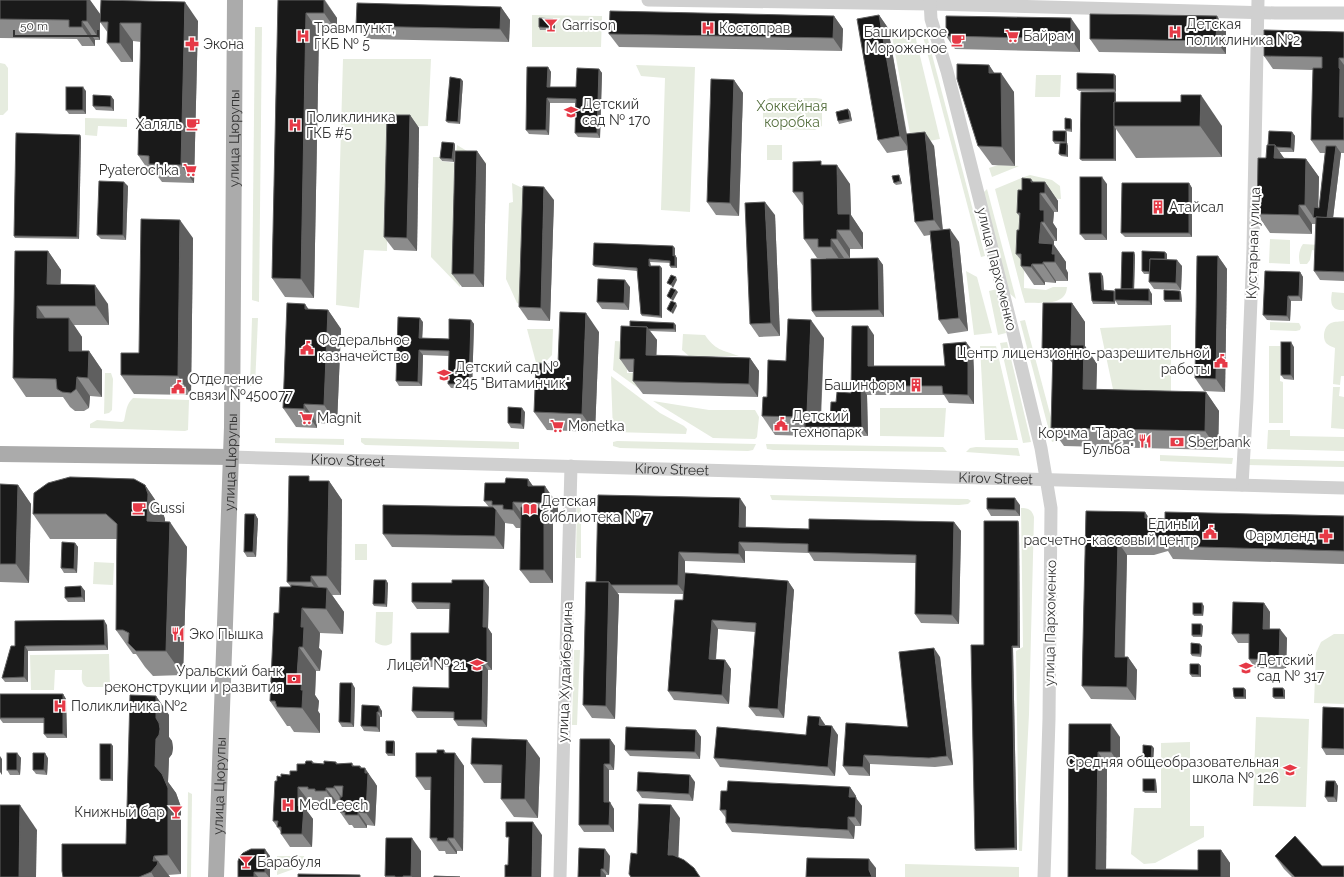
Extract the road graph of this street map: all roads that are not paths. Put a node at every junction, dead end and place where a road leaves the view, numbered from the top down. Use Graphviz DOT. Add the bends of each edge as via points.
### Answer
graph roads {
  1 [pos="235,0"];
  2 [pos="648,0"];
  3 [pos="930,2"];
  4 [pos="1258,6"];
  5 [pos="1344,13"];
  6 [pos="0,454"];
  7 [pos="231,457"];
  8 [pos="571,466"];
  9 [pos="1047,480"];
  10 [pos="1242,485"];
  11 [pos="1344,488"];
  12 [pos="216,877"];
  13 [pos="560,877"];
  14 [pos="1044,877"];
  1 -- 7 [label="main road, улица Цюрупы"];
  2 -- 3 [label="street"];
  3 -- 4 [label="street"];
  3 -- 9 [label="street, улица Пархоменко" via="931,19 947,71 1008,308"];
  4 -- 5 [label="street"];
  4 -- 10 [label="street, Кустарная улица" via="1253,257"];
  6 -- 7 [label="main road, Kirov Street"];
  7 -- 8 [label="street, Kirov Street"];
  7 -- 12 [label="main road, улица Цюрупы"];
  8 -- 9 [label="street, Kirov Street"];
  8 -- 13 [label="street, улица Худайбердина"];
  9 -- 10 [label="street, Kirov Street"];
  9 -- 14 [label="street, улица Пархоменко" via="1051,508 1049,719"];
  10 -- 11 [label="street, Kirov Street"];
}
